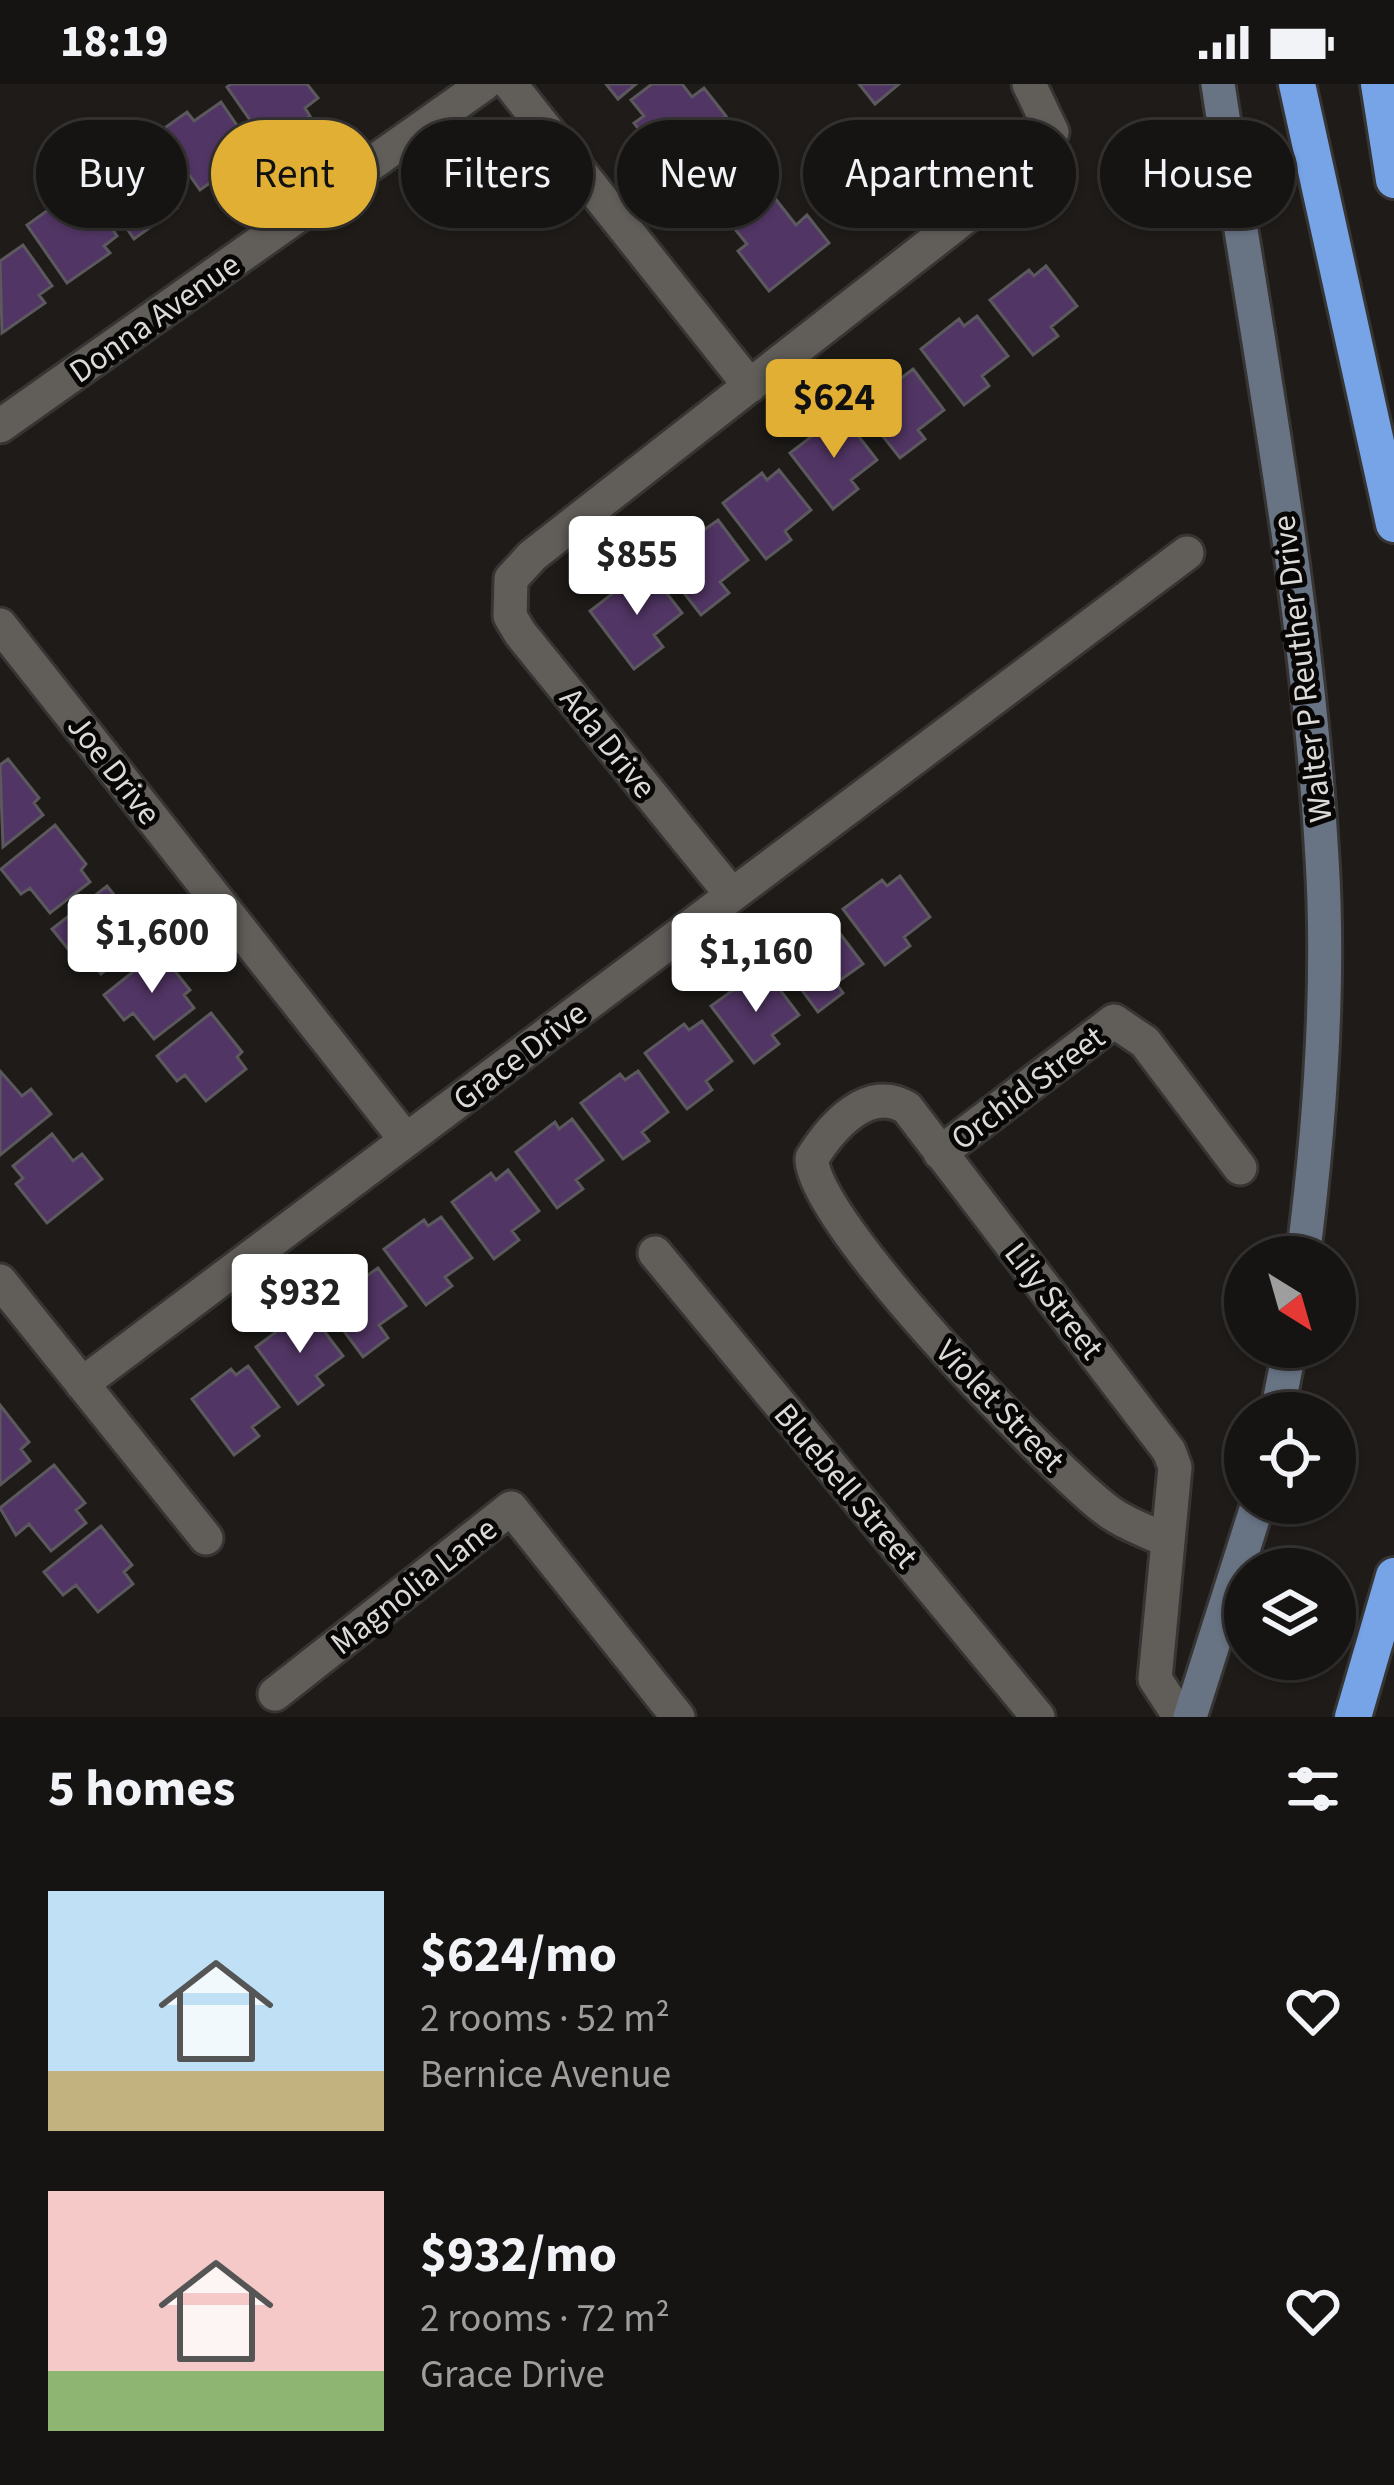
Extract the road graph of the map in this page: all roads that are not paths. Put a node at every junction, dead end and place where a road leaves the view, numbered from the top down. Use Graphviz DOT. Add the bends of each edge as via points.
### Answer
graph roads {
  1 [pos="484,84"];
  2 [pos="510,84"];
  3 [pos="1029,84"];
  4 [pos="1218,84"];
  5 [pos="1297,84"];
  6 [pos="1379,84"];
  7 [pos="1394,179"];
  8 [pos="750,386"];
  9 [pos="0,426"];
  10 [pos="1394,524"];
  11 [pos="1187,553"];
  12 [pos="0,626"];
  13 [pos="732,896"];
  14 [pos="873,1099"];
  15 [pos="406,1140"];
  16 [pos="940,1153"];
  17 [pos="1240,1168"];
  18 [pos="1306,1236"];
  19 [pos="656,1253"];
  20 [pos="0,1281"];
  21 [pos="82,1384"];
  22 [pos="1251,1524"];
  23 [pos="206,1538"];
  24 [pos="1166,1540"];
  25 [pos="1394,1576"];
  26 [pos="275,1694"];
  27 [pos="678,1717"];
  28 [pos="1038,1717"];
  29 [pos="1180,1717"];
  30 [pos="1190,1717"];
  31 [pos="1353,1717"];
  1 -- 9 [label="street, Donna Avenue"];
  2 -- 8 [label="street"];
  3 -- 8 [label="street" via="1049,118 1050,141 1026,171"];
  4 -- 18 [label="main road, Walter P Reuther Drive" via="1318,791 1324,992"];
  5 -- 10 [label="highway"];
  6 -- 7 [label="highway"];
  8 -- 13 [label="street, Ada Drive" via="511,580 510,616 520,633"];
  11 -- 13 [label="street, Grace Drive"];
  12 -- 15 [label="street, Joe Drive"];
  13 -- 15 [label="street, Grace Drive"];
  14 -- 16 [label="street, Lily Street" via="907,1108"];
  14 -- 24 [label="street, Violet Street" via="812,1157 819,1188 1021,1435 1112,1514"];
  15 -- 21 [label="street, Grace Drive"];
  16 -- 17 [label="street, Orchid Street" via="1114,1021 1144,1042"];
  16 -- 24 [label="street, Lily Street" via="1169,1451 1175,1467"];
  19 -- 28 [label="street, Bluebell Street"];
  20 -- 21 [label="street"];
  21 -- 23 [label="street"];
  22 -- 30 [label="main road"];
  24 -- 29 [label="street" via="1155,1679"];
  25 -- 31 [label="highway"];
  26 -- 27 [label="street, Magnolia Lane" via="511,1508"];
}
